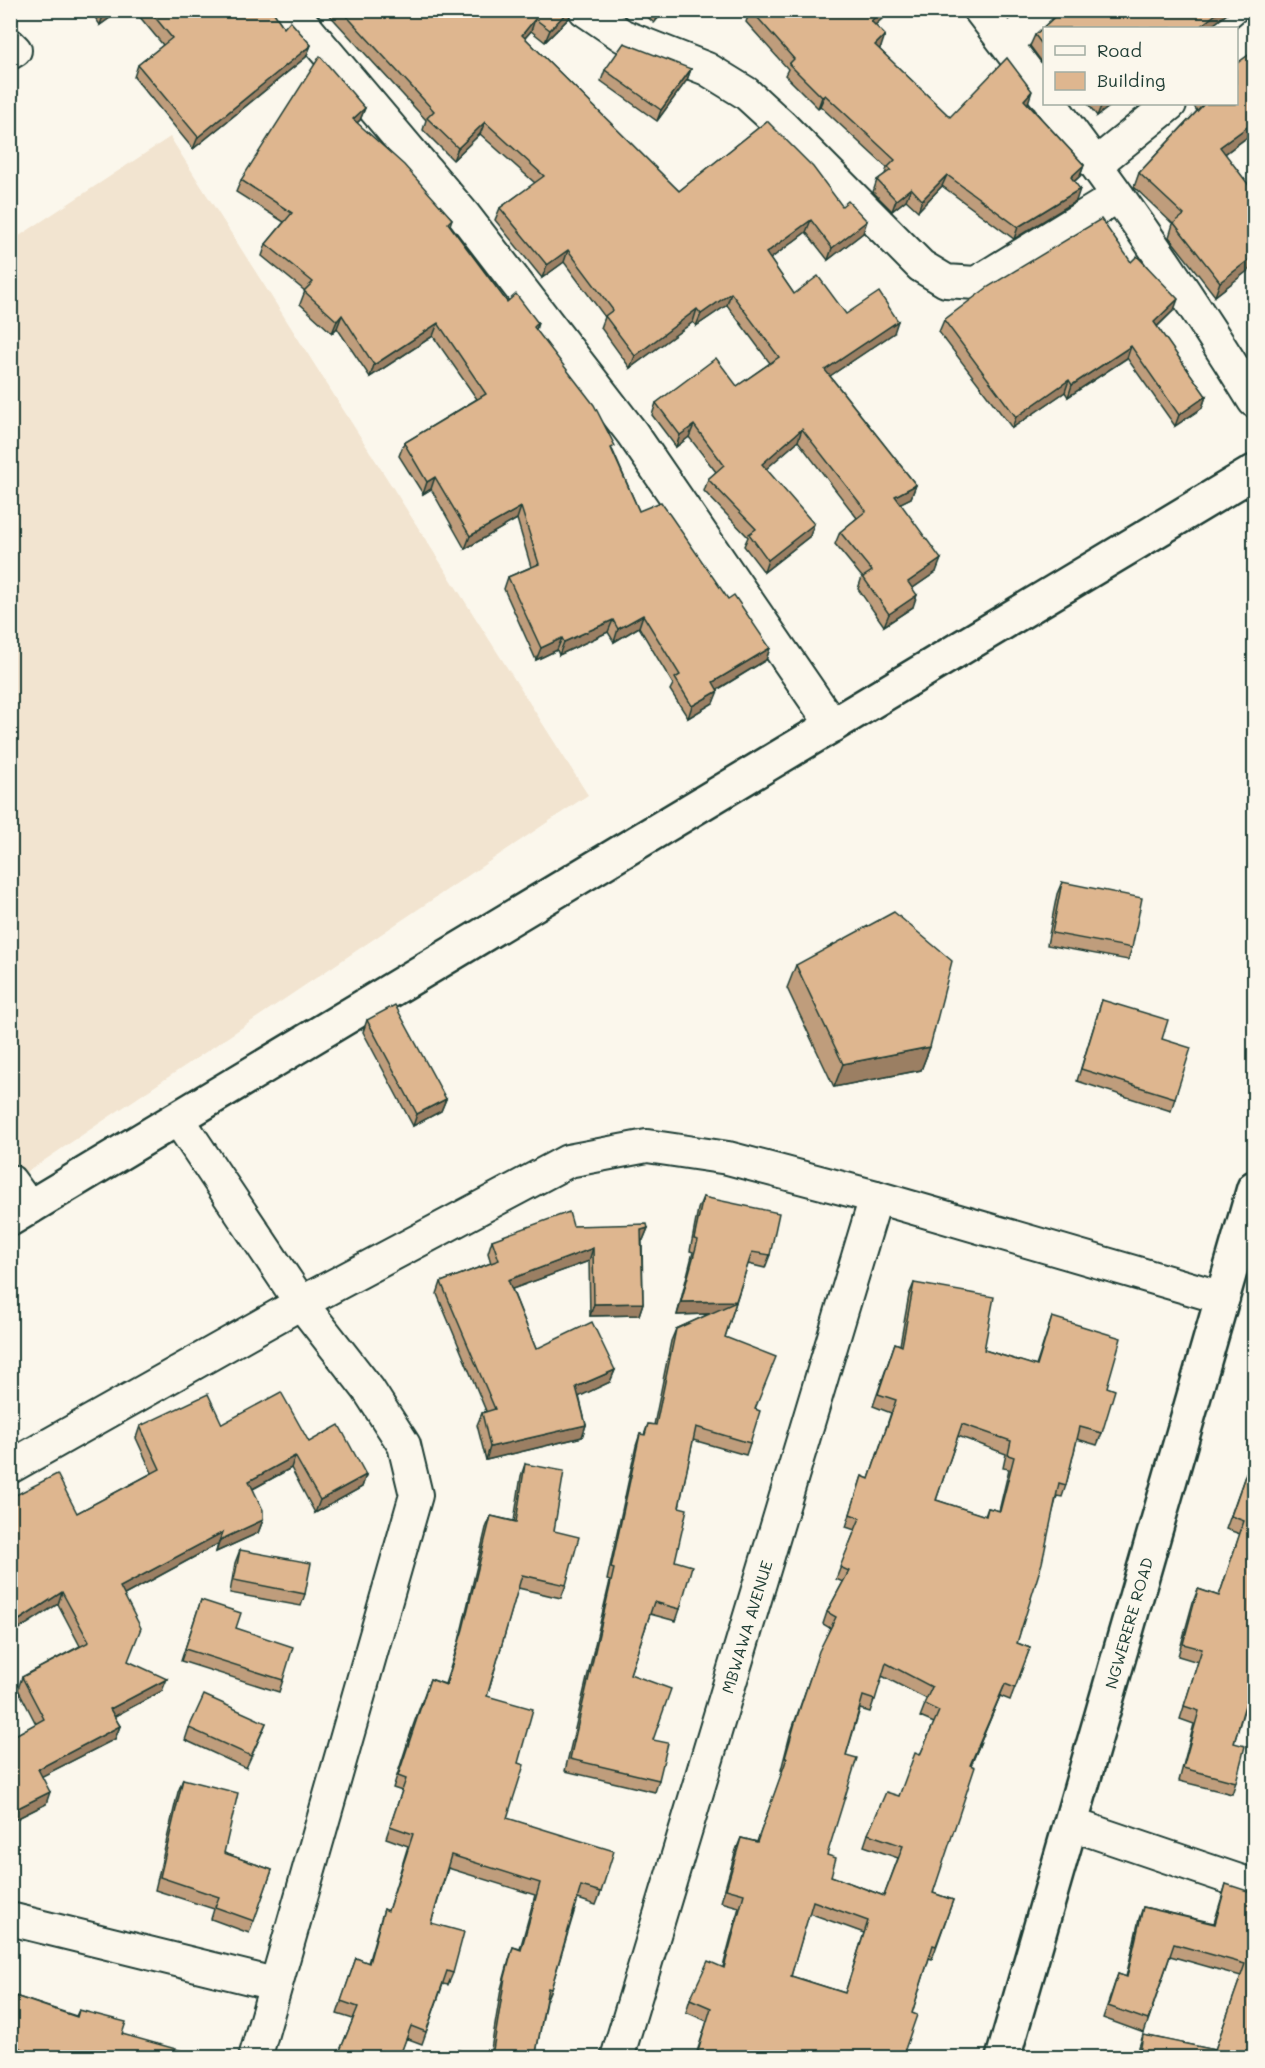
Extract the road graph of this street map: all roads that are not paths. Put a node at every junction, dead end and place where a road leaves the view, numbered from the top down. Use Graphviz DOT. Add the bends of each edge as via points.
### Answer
graph roads {
  1 [pos="291,10"];
  2 [pos="585,10"];
  3 [pos="980,10"];
  4 [pos="1045,10"];
  5 [pos="1254,34"];
  6 [pos="1007,44"];
  7 [pos="10,45"];
  8 [pos="1238,47"];
  9 [pos="10,53"];
  10 [pos="1043,93"];
  11 [pos="1052,105"];
  12 [pos="1169,105"];
  13 [pos="1096,164"];
  14 [pos="1118,196"];
  15 [pos="1254,401"];
  16 [pos="1254,472"];
  17 [pos="833,726"];
  18 [pos="178,1119"];
  19 [pos="10,1181"];
  20 [pos="1254,1188"];
  21 [pos="876,1197"];
  22 [pos="20,1213"];
  23 [pos="1223,1298"];
  24 [pos="301,1303"];
  25 [pos="10,1467"];
  26 [pos="1071,1824"];
  27 [pos="1254,1886"];
  28 [pos="10,1919"];
  29 [pos="274,1984"];
  30 [pos="255,2058"];
  31 [pos="617,2058"];
  32 [pos="1003,2058"];
  1 -- 17 [label="street" via="465,215 632,433"];
  2 -- 14 [label="street" via="623,36 707,69 746,93 921,266 946,281 976,283"];
  3 -- 6 [label="street"];
  4 -- 6 [label="street"];
  5 -- 8 [label="street"];
  6 -- 10 [label="street"];
  7 -- 9 [label="street" via="15,50"];
  11 -- 13 [label="street"];
  12 -- 13 [label="street"];
  13 -- 14 [label="street"];
  14 -- 15 [label="street"];
  16 -- 17 [label="street"];
  17 -- 18 [label="street"];
  18 -- 22 [label="street"];
  18 -- 24 [label="street"];
  19 -- 22 [label="street"];
  20 -- 23 [label="street, NGWERERE ROAD"];
  21 -- 23 [label="street"];
  21 -- 24 [label="street" via="728,1158 647,1146 568,1161"];
  21 -- 31 [label="street, MBWAWA AVENUE"];
  23 -- 26 [label="street, NGWERERE ROAD"];
  24 -- 25 [label="street"];
  24 -- 29 [label="street" via="368,1389 404,1445 416,1495"];
  26 -- 27 [label="street"];
  26 -- 32 [label="street, NGWERERE ROAD"];
  28 -- 29 [label="street"];
  29 -- 30 [label="street"];
}
